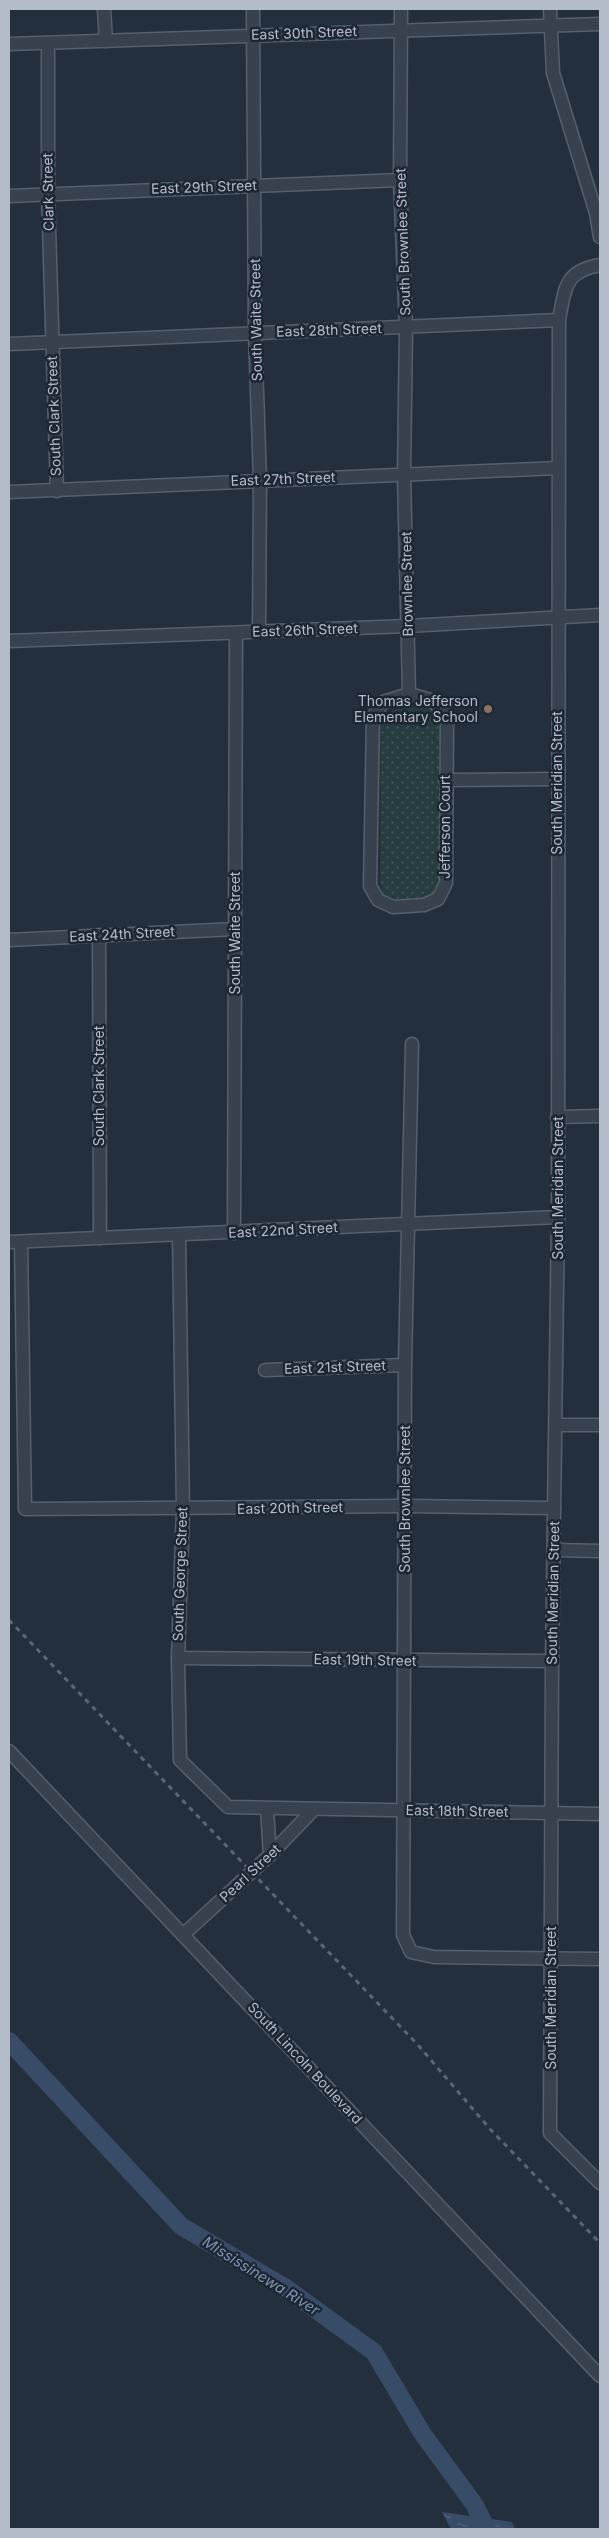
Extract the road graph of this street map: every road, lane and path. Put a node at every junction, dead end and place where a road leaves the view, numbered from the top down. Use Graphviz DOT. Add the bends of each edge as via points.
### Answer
graph roads {
  1 [pos="104,9"];
  2 [pos="253,9"];
  3 [pos="400,9"];
  4 [pos="550,9"];
  5 [pos="600,24"];
  6 [pos="551,25"];
  7 [pos="401,30"];
  8 [pos="254,35"];
  9 [pos="106,40"];
  10 [pos="48,43"];
  11 [pos="9,44"];
  12 [pos="400,180"];
  13 [pos="255,185"];
  14 [pos="48,194"];
  15 [pos="9,196"];
  16 [pos="600,237"];
  17 [pos="600,265"];
  18 [pos="559,320"];
  19 [pos="406,328"];
  20 [pos="255,333"];
  21 [pos="51,342"];
  22 [pos="9,344"];
  23 [pos="557,468"];
  24 [pos="404,474"];
  25 [pos="260,480"];
  26 [pos="57,491"];
  27 [pos="9,492"];
  28 [pos="600,615"];
  29 [pos="559,616"];
  30 [pos="408,626"];
  31 [pos="259,631"];
  32 [pos="236,633"];
  33 [pos="9,641"];
  34 [pos="409,694"];
  35 [pos="557,779"];
  36 [pos="445,780"];
  37 [pos="235,929"];
  38 [pos="99,935"];
  39 [pos="9,940"];
  40 [pos="412,1044"];
  41 [pos="557,1116"];
  42 [pos="600,1116"];
  43 [pos="558,1217"];
  44 [pos="408,1224"];
  45 [pos="234,1233"];
  46 [pos="179,1235"];
  47 [pos="100,1238"];
  48 [pos="15,1242"];
  49 [pos="405,1364"];
  50 [pos="265,1370"];
  51 [pos="557,1425"];
  52 [pos="600,1425"];
  53 [pos="406,1506"];
  54 [pos="554,1508"];
  55 [pos="183,1509"];
  56 [pos="554,1550"];
  57 [pos="600,1551"];
  58 [pos="178,1658"];
  59 [pos="403,1661"];
  60 [pos="552,1661"];
  61 [pos="9,1751"];
  62 [pos="267,1809"];
  63 [pos="314,1809"];
  64 [pos="403,1810"];
  65 [pos="553,1812"];
  66 [pos="600,1814"];
  67 [pos="270,1855"];
  68 [pos="184,1934"];
  69 [pos="550,1958"];
  70 [pos="600,1959"];
  71 [pos="600,2183"];
  72 [pos="600,2376"];
  1 -- 9 [label="street"];
  2 -- 8 [label="street, South Waite Street"];
  3 -- 7 [label="street, South Brownlee Street"];
  4 -- 6 [label="street"];
  5 -- 6 [label="street, East 30th Street"];
  6 -- 7 [label="street, East 30th Street"];
  6 -- 16 [label="street" via="553,74 596,213"];
  7 -- 8 [label="street, East 30th Street"];
  7 -- 12 [label="street, South Brownlee Street"];
  8 -- 9 [label="street, East 30th Street"];
  8 -- 13 [label="street, South Waite Street"];
  9 -- 10 [label="street, East 30th Street"];
  10 -- 11 [label="street, East 30th Street"];
  10 -- 14 [label="street, Clark Street"];
  12 -- 13 [label="street, East 29th Street"];
  12 -- 19 [label="street, South Brownlee Street"];
  13 -- 14 [label="street, East 29th Street"];
  13 -- 20 [label="street, South Waite Street"];
  14 -- 15 [label="street, East 29th Street"];
  14 -- 21 [label="street, Clark Street"];
  17 -- 18 [label="street, South Meridian Street" via="582,268 566,284"];
  18 -- 19 [label="street, East 28th Street"];
  18 -- 23 [label="street, South Meridian Street"];
  19 -- 20 [label="street, East 28th Street"];
  19 -- 24 [label="street, South Brownlee Street"];
  20 -- 21 [label="street, East 28th Street"];
  20 -- 25 [label="street, South Waite Street"];
  21 -- 22 [label="street, East 28th Street"];
  21 -- 26 [label="street, South Clark Street"];
  23 -- 24 [label="street, East 27th Street"];
  23 -- 29 [label="street, South Meridian Street"];
  24 -- 25 [label="street, East 27th Street"];
  24 -- 30 [label="street, Brownlee Street"];
  25 -- 26 [label="street, East 27th Street"];
  25 -- 31 [label="street, South Waite Street"];
  26 -- 27 [label="street, East 27th Street"];
  28 -- 29 [label="street, East 26th Street"];
  29 -- 30 [label="street, East 26th Street"];
  29 -- 35 [label="street, South Meridian Street"];
  30 -- 31 [label="street, East 26th Street"];
  30 -- 34 [label="street, Brownlee Street"];
  31 -- 32 [label="street, East 26th Street"];
  32 -- 33 [label="street, East 26th Street"];
  32 -- 37 [label="street, South Waite Street"];
  34 -- 36 [label="street, Jefferson Court" via="431,700 447,715"];
  34 -- 36 [label="street, Jefferson Court" via="383,702 373,716 370,886 378,900 393,907 424,906 438,899 446,883"];
  35 -- 36 [label="street"];
  35 -- 41 [label="street, South Meridian Street"];
  37 -- 38 [label="street, East 24th Street"];
  37 -- 45 [label="street, South Waite Street"];
  38 -- 39 [label="street, East 24th Street"];
  38 -- 47 [label="street, South Clark Street"];
  40 -- 44 [label="street, South Brownlee Street"];
  41 -- 42 [label="street"];
  41 -- 43 [label="street, South Meridian Street"];
  43 -- 44 [label="street, East 22nd Street"];
  43 -- 51 [label="street, South Meridian Street"];
  44 -- 45 [label="street, East 22nd Street"];
  44 -- 49 [label="street, South Brownlee Street"];
  45 -- 46 [label="street, East 22nd Street"];
  46 -- 47 [label="street, East 22nd Street"];
  46 -- 55 [label="street, South George Street"];
  47 -- 48 [label="street, East 22nd Street"];
  48 -- 55 [label="street, East 20th Street" via="25,1509"];
  49 -- 50 [label="street, East 21st Street"];
  49 -- 53 [label="street, South Brownlee Street"];
  51 -- 52 [label="street"];
  51 -- 54 [label="street, South Meridian Street"];
  53 -- 54 [label="street, East 20th Street"];
  53 -- 55 [label="street, East 20th Street"];
  53 -- 59 [label="street, South Brownlee Street"];
  54 -- 56 [label="street, South Meridian Street"];
  55 -- 58 [label="street, South George Street"];
  56 -- 57 [label="street"];
  56 -- 60 [label="street, South Meridian Street"];
  58 -- 59 [label="street, East 19th Street"];
  58 -- 62 [label="street, South George Street" via="180,1760 228,1808"];
  59 -- 60 [label="street, East 19th Street"];
  59 -- 64 [label="street, South Brownlee Street"];
  60 -- 65 [label="street, South Meridian Street"];
  61 -- 68 [label="street, South Lincoln Boulevard"];
  62 -- 63 [label="street, South George Street"];
  62 -- 67 [label="street"];
  63 -- 64 [label="street, East 18th Street"];
  63 -- 67 [label="street, Pearl Street"];
  64 -- 65 [label="street, East 18th Street"];
  64 -- 69 [label="street, South Brownlee Street" via="403,1935 411,1952 434,1957"];
  65 -- 66 [label="street, East 18th Street"];
  65 -- 69 [label="street, South Meridian Street"];
  67 -- 68 [label="street, Pearl Street"];
  68 -- 72 [label="street, South Lincoln Boulevard"];
  69 -- 70 [label="street"];
  69 -- 71 [label="street, South Meridian Street" via="550,2133"];
}
